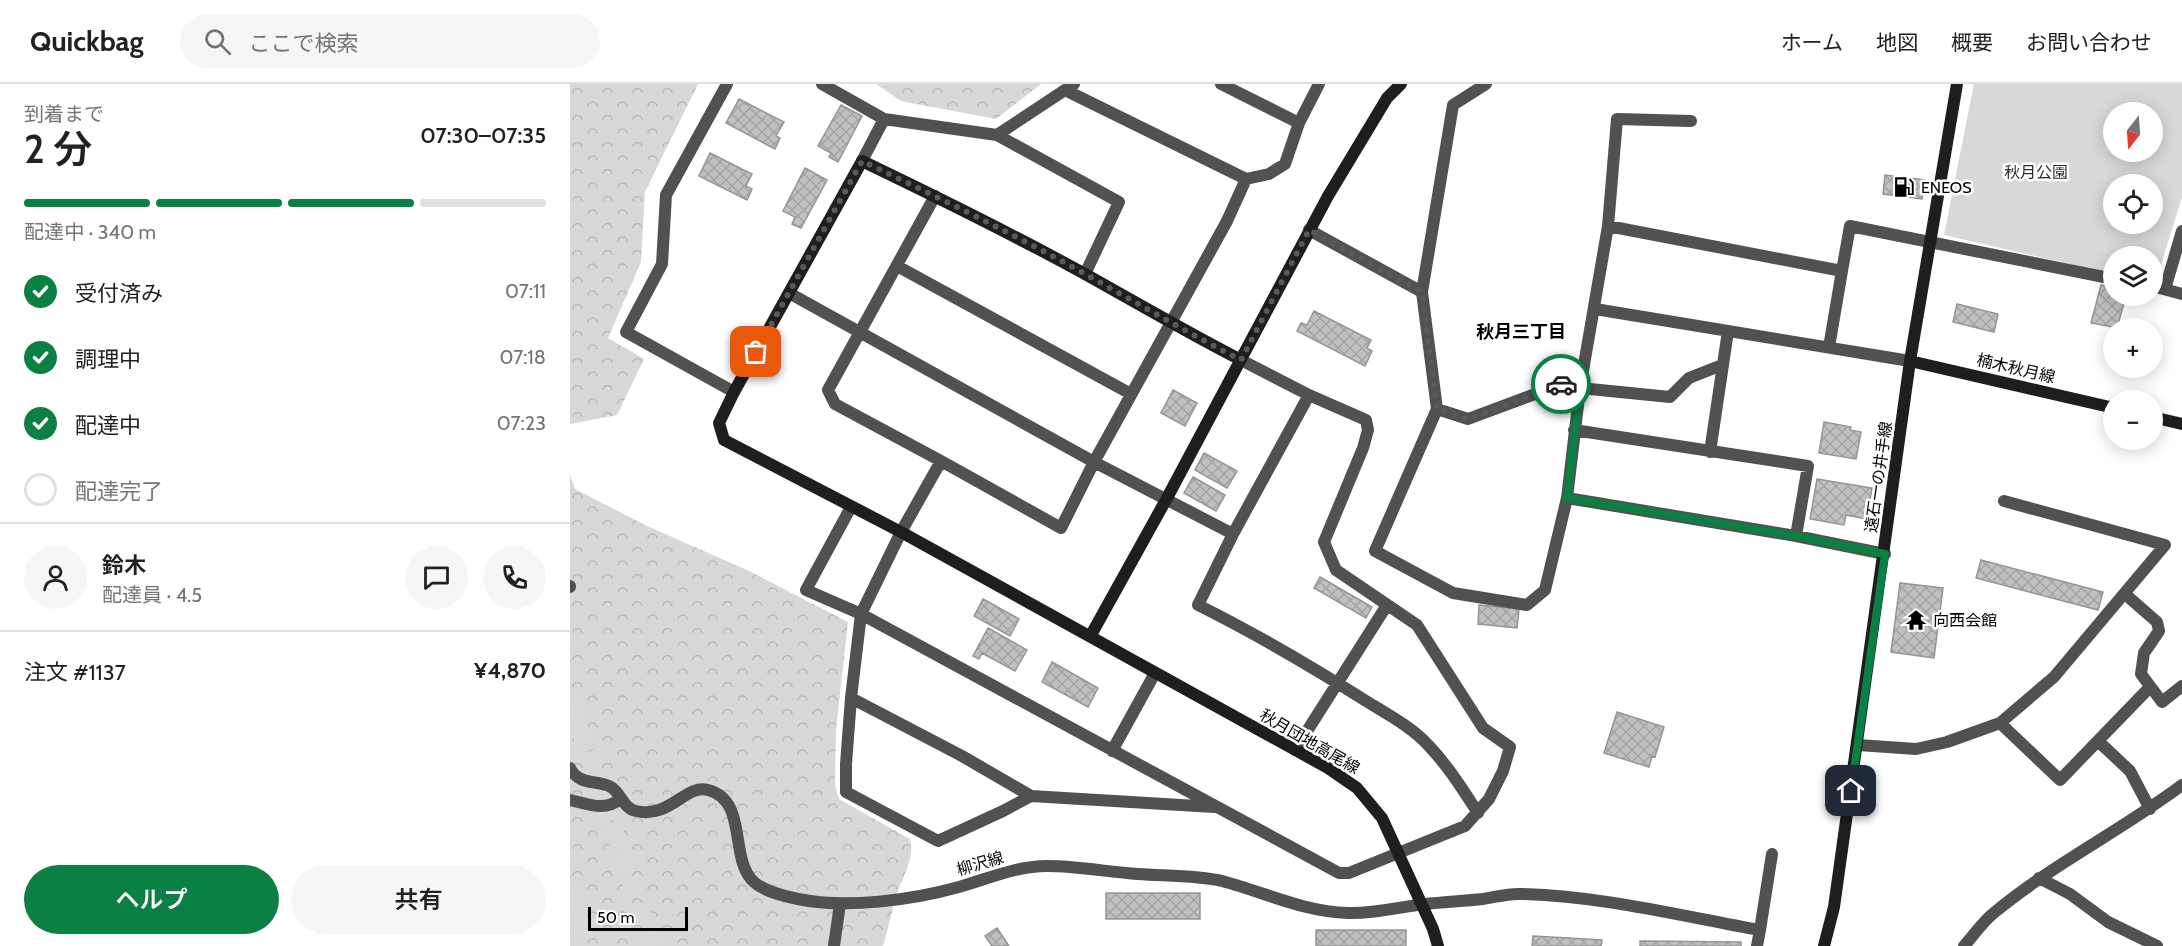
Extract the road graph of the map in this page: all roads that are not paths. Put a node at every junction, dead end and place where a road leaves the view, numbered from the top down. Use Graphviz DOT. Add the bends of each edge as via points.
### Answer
graph roads {
  1 [pos="727,84"];
  2 [pos="822,84"];
  3 [pos="1319,84"];
  4 [pos="1401,84"];
  5 [pos="1486,84"];
  6 [pos="1957,84"];
  7 [pos="1227,85"];
  8 [pos="1069,87"];
  9 [pos="884,119"];
  10 [pos="1691,121"];
  11 [pos="1299,123"];
  12 [pos="997,135"];
  13 [pos="862,161"];
  14 [pos="1246,179"];
  15 [pos="935,196"];
  16 [pos="1608,226"];
  17 [pos="1309,230"];
  18 [pos="2182,231"];
  19 [pos="1931,242"];
  20 [pos="897,266"];
  21 [pos="1842,271"];
  22 [pos="1085,274"];
  23 [pos="2103,277"];
  24 [pos="2163,278"];
  25 [pos="2163,289"];
  26 [pos="1422,292"];
  27 [pos="789,293"];
  28 [pos="2182,294"];
  29 [pos="1595,309"];
  30 [pos="1170,323"];
  31 [pos="860,331"];
  32 [pos="1728,331"];
  33 [pos="1829,347"];
  34 [pos="1241,360"];
  35 [pos="1910,361"];
  36 [pos="1722,365"];
  37 [pos="1580,388"];
  38 [pos="734,392"];
  39 [pos="1131,394"];
  40 [pos="1309,395"];
  41 [pos="2103,405"];
  42 [pos="1437,409"];
  43 [pos="2163,420"];
  44 [pos="2182,424"];
  45 [pos="1574,430"];
  46 [pos="1710,452"];
  47 [pos="941,461"];
  48 [pos="1094,462"];
  49 [pos="1167,498"];
  50 [pos="1567,498"];
  51 [pos="2004,501"];
  52 [pos="851,507"];
  53 [pos="901,532"];
  54 [pos="1233,534"];
  55 [pos="1796,536"];
  56 [pos="1885,554"];
  57 [pos="2125,594"];
  58 [pos="1387,605"];
  59 [pos="861,614"];
  60 [pos="1091,635"];
  61 [pos="1155,673"];
  62 [pos="1339,684"];
  63 [pos="2182,686"];
  64 [pos="2150,687"];
  65 [pos="851,698"];
  66 [pos="2000,723"];
  67 [pos="2098,741"];
  68 [pos="1858,745"];
  69 [pos="1295,750"];
  70 [pos="1112,751"];
  71 [pos="570,768"];
  72 [pos="2182,785"];
  73 [pos="1031,796"];
  74 [pos="620,799"];
  75 [pos="570,800"];
  76 [pos="1218,807"];
  77 [pos="2150,809"];
  78 [pos="1478,813"];
  79 [pos="1397,852"];
  80 [pos="1772,854"];
  81 [pos="2039,878"];
  82 [pos="840,904"];
  83 [pos="1421,904"];
  84 [pos="1760,930"];
  85 [pos="834,946"];
  86 [pos="1438,946"];
  87 [pos="1757,946"];
  88 [pos="1824,946"];
  89 [pos="1964,946"];
  90 [pos="2157,946"];
  1 -- 38 [label="street" via="666,195 662,264 626,332"];
  2 -- 9 [label="street"];
  3 -- 11 [label="street"];
  4 -- 17 [label="street" via="1387,98"];
  5 -- 26 [label="street" via="1453,105"];
  6 -- 19 [label="street, 遠石一の井手線"];
  7 -- 11 [label="street"];
  8 -- 12 [label="street"];
  8 -- 14 [label="street"];
  9 -- 12 [label="street"];
  9 -- 13 [label="street"];
  10 -- 16 [label="street" via="1617,119"];
  11 -- 14 [label="street" via="1285,164 1269,174"];
  12 -- 22 [label="street" via="1119,202"];
  13 -- 15 [label="street"];
  13 -- 27 [label="street, 秋月団地高尾線"];
  14 -- 30 [label="street"];
  15 -- 20 [label="street"];
  15 -- 22 [label="street"];
  16 -- 21 [label="street"];
  16 -- 29 [label="street"];
  17 -- 26 [label="street"];
  17 -- 34 [label="street"];
  18 -- 24 [label="street"];
  19 -- 21 [label="street" via="1850,226"];
  19 -- 23 [label="street"];
  19 -- 35 [label="street, 遠石一の井手線"];
  20 -- 31 [label="street"];
  20 -- 39 [label="street"];
  21 -- 33 [label="street"];
  22 -- 30 [label="street"];
  25 -- 28 [label="street"];
  26 -- 42 [label="street"];
  27 -- 31 [label="street"];
  27 -- 38 [label="street, 秋月団地高尾線"];
  29 -- 32 [label="street"];
  29 -- 37 [label="street"];
  30 -- 34 [label="street"];
  30 -- 39 [label="street"];
  31 -- 47 [label="street" via="828,390 835,404"];
  31 -- 48 [label="street"];
  32 -- 33 [label="street"];
  32 -- 36 [label="street"];
  33 -- 35 [label="street"];
  34 -- 40 [label="street"];
  34 -- 49 [label="street"];
  35 -- 41 [label="street, 楠木秋月線"];
  35 -- 56 [label="street, 遠石一の井手線"];
  36 -- 37 [label="street" via="1689,378 1670,397"];
  36 -- 46 [label="street"];
  37 -- 42 [label="street" via="1562,384 1468,419"];
  37 -- 45 [label="street"];
  38 -- 52 [label="street, 秋月団地高尾線" via="719,423 724,440"];
  39 -- 48 [label="street"];
  40 -- 54 [label="street"];
  40 -- 58 [label="street" via="1366,420 1368,430 1362,448 1324,542 1336,570"];
  42 -- 50 [label="street" via="1375,551 1453,593 1527,605 1545,590"];
  43 -- 44 [label="street"];
  45 -- 46 [label="street"];
  45 -- 50 [label="street"];
  46 -- 55 [label="street" via="1808,466"];
  47 -- 48 [label="street" via="1061,528"];
  47 -- 53 [label="street"];
  48 -- 49 [label="street"];
  49 -- 54 [label="street"];
  49 -- 60 [label="street"];
  50 -- 55 [label="street"];
  51 -- 57 [label="street" via="2165,546"];
  52 -- 53 [label="street, 秋月団地高尾線"];
  52 -- 59 [label="street" via="806,590"];
  53 -- 59 [label="street"];
  53 -- 60 [label="street, 秋月団地高尾線"];
  54 -- 62 [label="street" via="1198,604"];
  55 -- 56 [label="street"];
  56 -- 68 [label="street, 遠石一の井手線"];
  57 -- 64 [label="street" via="2157,622 2159,631 2144,653 2141,666 2141,674"];
  57 -- 66 [label="street" via="2054,677"];
  58 -- 62 [label="street"];
  58 -- 78 [label="street" via="1417,624 1483,728 1510,747 1503,771"];
  59 -- 65 [label="street"];
  59 -- 70 [label="street"];
  60 -- 61 [label="street, 秋月団地高尾線"];
  61 -- 69 [label="street, 秋月団地高尾線"];
  61 -- 70 [label="street"];
  62 -- 69 [label="street"];
  62 -- 78 [label="street" via="1428,745"];
  63 -- 64 [label="street" via="2162,702"];
  64 -- 67 [label="street"];
  65 -- 73 [label="street"];
  65 -- 73 [label="street" via="846,792 851,796 938,841"];
  66 -- 67 [label="street" via="2060,780"];
  66 -- 68 [label="street" via="1916,749"];
  67 -- 77 [label="street" via="2130,771"];
  68 -- 88 [label="street, 遠石一の井手線" via="1834,907"];
  69 -- 79 [label="street, 秋月団地高尾線" via="1358,788 1382,818"];
  70 -- 76 [label="street"];
  71 -- 74 [label="street, 柳沢線" via="586,783 614,788"];
  72 -- 77 [label="street"];
  73 -- 76 [label="street"];
  74 -- 75 [label="street" via="604,807"];
  74 -- 82 [label="street, 柳沢線" via="630,809 657,812 694,791 717,793 729,805 742,861 752,880 774,893 799,900"];
  76 -- 79 [label="street" via="1339,873 1349,873"];
  77 -- 81 [label="street"];
  78 -- 79 [label="street" via="1465,826"];
  79 -- 83 [label="street, 秋月団地高尾線"];
  80 -- 84 [label="street"];
  81 -- 89 [label="street" via="1993,913"];
  81 -- 90 [label="street" via="2070,894 2108,922"];
  82 -- 83 [label="street, 柳沢線" via="940,892 1045,866 1219,880 1309,909 1347,913"];
  82 -- 85 [label="street"];
  83 -- 84 [label="street, 柳沢線" via="1519,893 1616,902"];
  83 -- 86 [label="street, 秋月団地高尾線"];
  84 -- 87 [label="street"];
}
